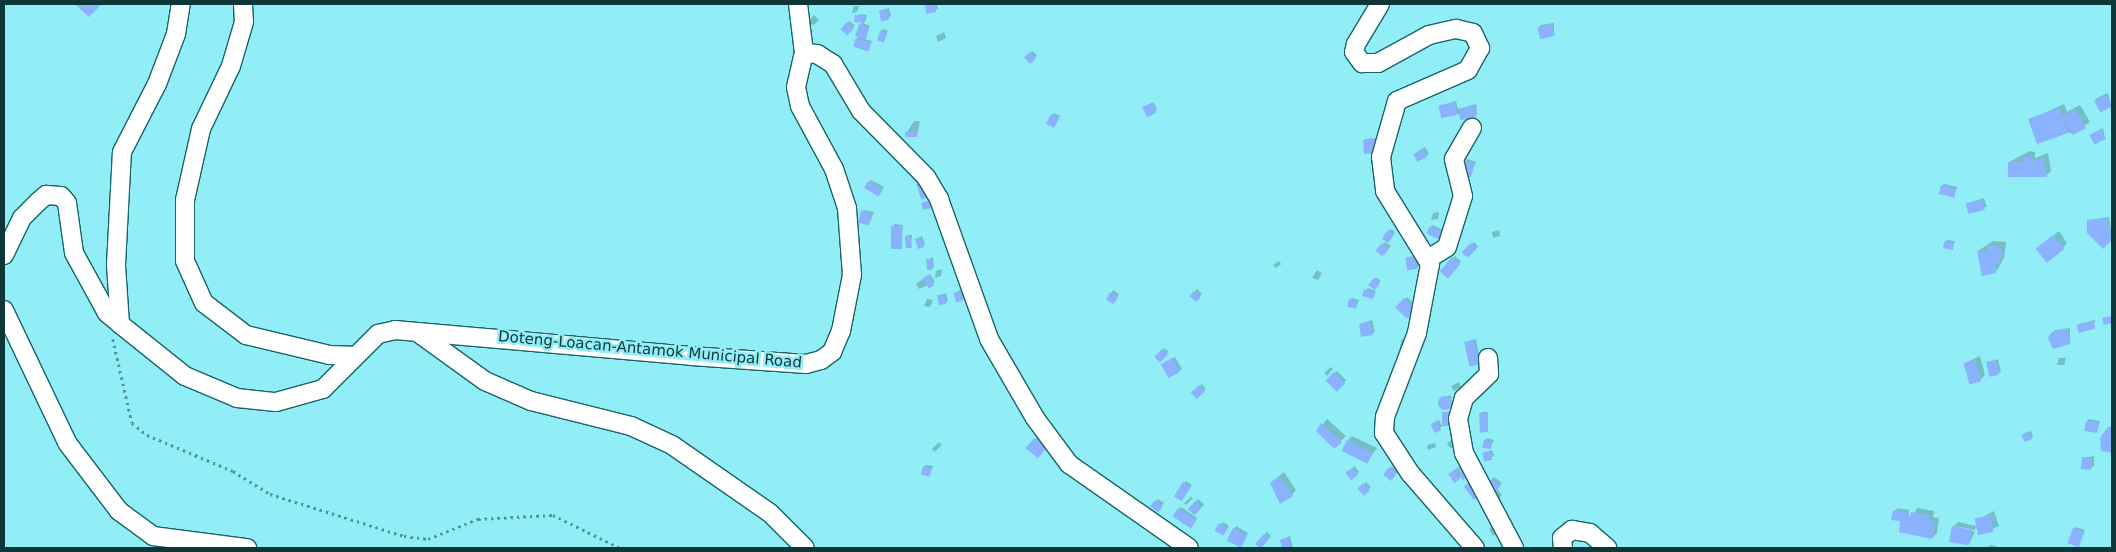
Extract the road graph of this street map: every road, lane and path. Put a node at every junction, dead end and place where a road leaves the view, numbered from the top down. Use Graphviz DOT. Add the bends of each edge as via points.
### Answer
graph roads {
  1 [pos="181,4"];
  2 [pos="243,4"];
  3 [pos="798,4"];
  4 [pos="1380,4"];
  5 [pos="804,53"];
  6 [pos="1472,128"];
  7 [pos="4,255"];
  8 [pos="1428,259"];
  9 [pos="4,310"];
  10 [pos="113,318"];
  11 [pos="417,332"];
  12 [pos="352,356"];
  13 [pos="1488,358"];
  14 [pos="247,548"];
  15 [pos="620,548"];
  16 [pos="804,548"];
  17 [pos="1189,548"];
  18 [pos="1475,548"];
  19 [pos="1514,548"];
  20 [pos="1563,548"];
  21 [pos="1606,548"];
  1 -- 10 [label="street" via="157,84 122,152"];
  2 -- 12 [label="street" via="244,22 232,66 201,129 184,200 185,261 204,303 246,335 329,356"];
  3 -- 5 [label="street"];
  4 -- 8 [label="street" via="1356,44 1354,52 1362,63 1378,63 1429,35 1456,29 1473,33 1480,48 1468,70 1397,101 1382,157 1385,191"];
  5 -- 11 [label="street, Doteng-Loacan-Antamok Municipal Road" via="796,87 800,106 834,169 847,208 852,275 841,331 832,352 821,360 806,364 701,357"];
  5 -- 17 [label="street" via="818,54 833,64 862,111 926,177 939,200 989,339 1069,464"];
  6 -- 8 [label="street" via="1454,159 1463,196 1450,238 1442,253"];
  7 -- 10 [label="street" via="32,207 46,194 61,196 67,203 74,253"];
  8 -- 18 [label="street" via="1430,281 1420,324 1385,417 1384,433 1405,467"];
  9 -- 14 [label="street" via="68,444 119,511 153,536"];
  10 -- 12 [label="street, Doteng-Loacan-Antamok Municipal Road" via="185,376 237,398 276,402 305,397 322,389"];
  10 -- 15 [label="path" via="132,423 147,435 233,471 270,494 404,536 428,538 478,519 553,515"];
  11 -- 12 [label="street, Doteng-Loacan-Antamok Municipal Road" via="378,334"];
  11 -- 16 [label="street" via="485,381 531,401 631,426 672,445 770,513"];
  13 -- 19 [label="street" via="1489,374 1464,398 1458,419 1464,453"];
  20 -- 21 [label="street" via="1562,538 1572,530 1590,533"];
}
